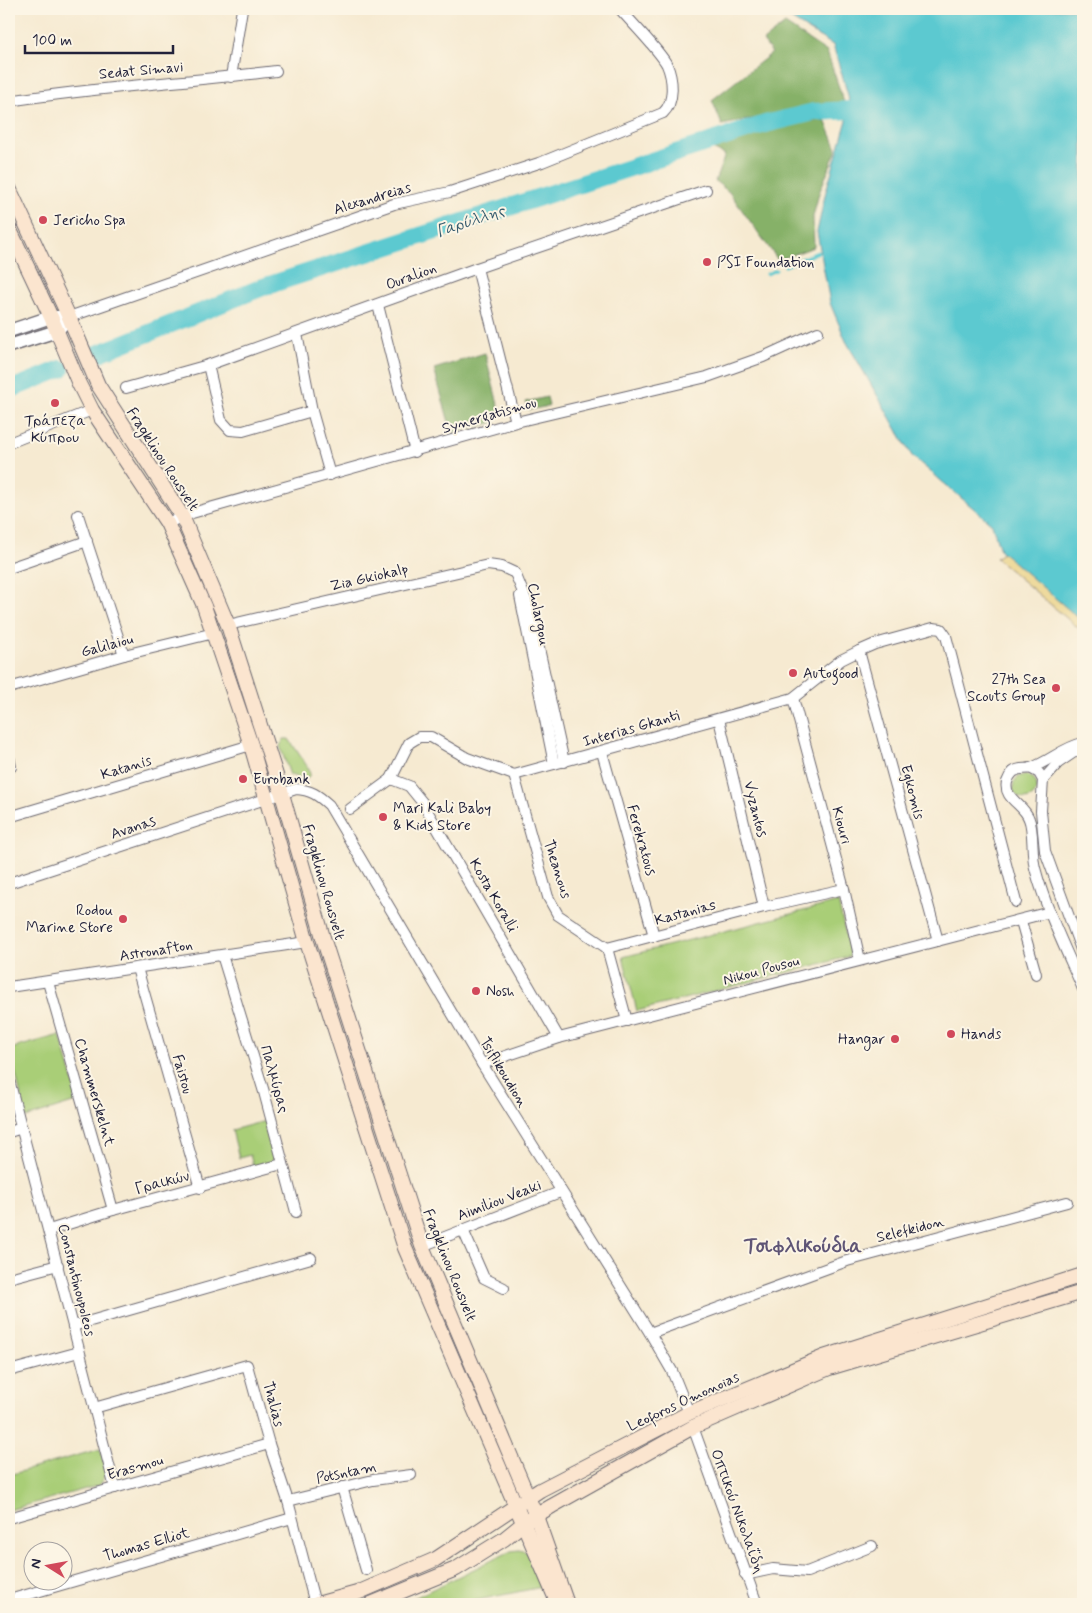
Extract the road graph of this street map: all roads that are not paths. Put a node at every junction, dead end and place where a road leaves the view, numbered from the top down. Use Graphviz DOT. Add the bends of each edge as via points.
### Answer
graph roads {
  1 [pos="242,9"];
  2 [pos="620,9"];
  3 [pos="276,71"];
  4 [pos="231,77"];
  5 [pos="9,101"];
  6 [pos="9,188"];
  7 [pos="706,190"];
  8 [pos="9,228"];
  9 [pos="477,268"];
  10 [pos="378,305"];
  11 [pos="51,317"];
  12 [pos="69,317"];
  13 [pos="9,331"];
  14 [pos="57,331"];
  15 [pos="818,332"];
  16 [pos="297,334"];
  17 [pos="9,346"];
  18 [pos="208,364"];
  19 [pos="126,388"];
  20 [pos="92,410"];
  21 [pos="312,411"];
  22 [pos="516,422"];
  23 [pos="9,443"];
  24 [pos="416,452"];
  25 [pos="330,475"];
  26 [pos="78,515"];
  27 [pos="182,516"];
  28 [pos="168,523"];
  29 [pos="87,541"];
  30 [pos="10,565"];
  31 [pos="515,573"];
  32 [pos="228,625"];
  33 [pos="214,633"];
  34 [pos="859,651"];
  35 [pos="124,655"];
  36 [pos="9,688"];
  37 [pos="793,698"];
  38 [pos="719,719"];
  39 [pos="1083,744"];
  40 [pos="252,745"];
  41 [pos="602,752"];
  42 [pos="559,763"];
  43 [pos="1030,768"];
  44 [pos="514,775"];
  45 [pos="391,779"];
  46 [pos="1043,780"];
  47 [pos="1043,793"];
  48 [pos="282,794"];
  49 [pos="266,800"];
  50 [pos="1020,805"];
  51 [pos="350,808"];
  52 [pos="9,817"];
  53 [pos="9,883"];
  54 [pos="844,889"];
  55 [pos="1016,902"];
  56 [pos="764,907"];
  57 [pos="1050,912"];
  58 [pos="1020,921"];
  59 [pos="654,936"];
  60 [pos="938,941"];
  61 [pos="307,942"];
  62 [pos="607,948"];
  63 [pos="222,955"];
  64 [pos="1083,955"];
  65 [pos="860,960"];
  66 [pos="137,968"];
  67 [pos="1036,974"];
  68 [pos="48,982"];
  69 [pos="9,987"];
  70 [pos="1083,989"];
  71 [pos="627,1021"];
  72 [pos="560,1038"];
  73 [pos="482,1064"];
  74 [pos="9,1080"];
  75 [pos="22,1128"];
  76 [pos="9,1132"];
  77 [pos="282,1164"];
  78 [pos="200,1188"];
  79 [pos="560,1192"];
  80 [pos="1067,1202"];
  81 [pos="113,1210"];
  82 [pos="296,1212"];
  83 [pos="49,1230"];
  84 [pos="463,1230"];
  85 [pos="422,1246"];
  86 [pos="311,1258"];
  87 [pos="58,1265"];
  88 [pos="1083,1275"];
  89 [pos="9,1278"];
  90 [pos="504,1288"];
  91 [pos="1083,1292"];
  92 [pos="73,1326"];
  93 [pos="650,1333"];
  94 [pos="79,1352"];
  95 [pos="9,1371"];
  96 [pos="94,1408"];
  97 [pos="691,1420"];
  98 [pos="269,1444"];
  99 [pos="411,1476"];
  100 [pos="342,1487"];
  101 [pos="116,1488"];
  102 [pos="522,1501"];
  103 [pos="288,1502"];
  104 [pos="9,1518"];
  105 [pos="292,1518"];
  106 [pos="530,1519"];
  107 [pos="872,1546"];
  108 [pos="366,1570"];
  109 [pos="745,1574"];
  110 [pos="9,1600"];
  111 [pos="316,1604"];
  112 [pos="372,1604"];
  113 [pos="558,1604"];
  114 [pos="567,1604"];
  115 [pos="757,1604"];
  1 -- 4 [label="street"];
  2 -- 12 [label="street, Alexandreias" via="666,64 672,83 663,113 542,162 450,192 394,204"];
  3 -- 4 [label="street, Sedat Simavi"];
  4 -- 5 [label="street, Sedat Simavi" via="85,90"];
  6 -- 12 [label="main road, Fragklinou Rousvelt"];
  7 -- 9 [label="street, Ouralion"];
  8 -- 11 [label="main road, Fragklinou Rousvelt"];
  9 -- 10 [label="street, Ouralion"];
  9 -- 22 [label="street"];
  10 -- 16 [label="street, Ouralion"];
  10 -- 24 [label="street"];
  11 -- 12 [label="street"];
  11 -- 13 [label="street"];
  11 -- 14 [label="main road, Fragklinou Rousvelt"];
  12 -- 14 [label="street"];
  12 -- 27 [label="main road, Fragklinou Rousvelt" via="98,385"];
  14 -- 17 [label="street"];
  14 -- 20 [label="main road, Fragklinou Rousvelt"];
  15 -- 22 [label="street, Synergatismou" via="763,357 707,376"];
  16 -- 18 [label="street, Ouralion"];
  16 -- 21 [label="street"];
  18 -- 19 [label="street, Ouralion"];
  18 -- 21 [label="street" via="221,420 230,430 243,431"];
  20 -- 23 [label="street"];
  20 -- 28 [label="main road, Fragklinou Rousvelt"];
  21 -- 25 [label="street"];
  22 -- 24 [label="street, Synergatismou"];
  24 -- 25 [label="street, Synergatismou"];
  25 -- 27 [label="street, Synergatismou"];
  26 -- 29 [label="street"];
  27 -- 28 [label="street, Synergatismou"];
  27 -- 32 [label="main road, Fragklinou Rousvelt"];
  28 -- 33 [label="main road, Fragklinou Rousvelt"];
  29 -- 30 [label="street"];
  29 -- 35 [label="street"];
  31 -- 32 [label="street, Zia Gkiokalp" via="488,565"];
  31 -- 42 [label="street, Cholargou" via="532,612"];
  32 -- 48 [label="main road, Fragklinou Rousvelt"];
  33 -- 35 [label="street, Galilaiou"];
  33 -- 40 [label="main road, Fragklinou Rousvelt"];
  34 -- 37 [label="street, Interias Gkanti" via="841,660"];
  34 -- 55 [label="street, Interias Gkanti" via="923,631 941,629 946,636"];
  34 -- 60 [label="street, Egkomis"];
  35 -- 36 [label="street, Galilaiou"];
  37 -- 38 [label="street, Interias Gkanti"];
  37 -- 54 [label="street, Kiouri"];
  38 -- 41 [label="street, Interias Gkanti"];
  38 -- 56 [label="street, Vyzantos"];
  39 -- 43 [label="street" via="1065,749"];
  39 -- 46 [label="street" via="1058,763"];
  40 -- 49 [label="main road, Fragklinou Rousvelt"];
  40 -- 52 [label="street, Katanis"];
  41 -- 42 [label="street, Interias Gkanti"];
  41 -- 59 [label="street, Ferekratous"];
  42 -- 44 [label="street, Interias Gkanti"];
  43 -- 46 [label="street"];
  43 -- 50 [label="street" via="1012,773 1007,781 1011,799"];
  44 -- 45 [label="street" via="467,758 431,738 419,737 409,743"];
  44 -- 62 [label="street, Theanous" via="548,898 558,915"];
  45 -- 51 [label="street"];
  45 -- 72 [label="street, Kosta Koralli" via="409,786 422,802"];
  46 -- 47 [label="street"];
  47 -- 50 [label="street" via="1038,801"];
  47 -- 64 [label="street" via="1041,811 1045,851"];
  48 -- 49 [label="street, Tsiflikoudion"];
  48 -- 73 [label="street, Tsiflikoudion" via="296,789 309,790 329,805"];
  48 -- 85 [label="main road, Fragklinou Rousvelt" via="324,941"];
  49 -- 53 [label="street, Avanas"];
  49 -- 61 [label="main road, Fragklinou Rousvelt"];
  50 -- 57 [label="street" via="1029,819 1032,856"];
  54 -- 56 [label="street, Kastanias"];
  54 -- 65 [label="street, Kiouri"];
  56 -- 59 [label="street, Kastanias"];
  57 -- 58 [label="street, Nikou Pousou"];
  57 -- 70 [label="street"];
  58 -- 60 [label="street, Nikou Pousou"];
  58 -- 67 [label="street"];
  59 -- 62 [label="street, Kastanias"];
  60 -- 65 [label="street, Nikou Pousou"];
  61 -- 63 [label="street, Astronafton"];
  61 -- 102 [label="main road, Fragklinou Rousvelt" via="405,1248"];
  62 -- 71 [label="street"];
  63 -- 66 [label="street, Astronafton"];
  63 -- 77 [label="street, Παλμύρας" via="264,1092"];
  65 -- 71 [label="street, Nikou Pousou"];
  66 -- 68 [label="street, Astronafton"];
  66 -- 78 [label="street, Faistou"];
  68 -- 69 [label="street, Astronafton"];
  68 -- 81 [label="street, Chammerskelnt"];
  71 -- 72 [label="street, Nikou Pousou"];
  72 -- 73 [label="street, Nikou Pousou"];
  73 -- 79 [label="street, Tsiflikoudion"];
  74 -- 75 [label="street, Constantinoupoleos"];
  75 -- 76 [label="street"];
  75 -- 83 [label="street, Constantinoupoleos"];
  77 -- 78 [label="street, Γραικών"];
  77 -- 82 [label="street, Παλμύρας"];
  78 -- 81 [label="street, Γραικών"];
  79 -- 84 [label="street, Aimiliou Veaki"];
  79 -- 93 [label="street, Tsiflikoudion"];
  80 -- 93 [label="street, Selefkidon" via="847,1261"];
  81 -- 83 [label="street, Γραικών"];
  83 -- 87 [label="street, Constantinoupoleos"];
  84 -- 85 [label="street, Aimiliou Veaki"];
  84 -- 90 [label="street" via="484,1278"];
  85 -- 102 [label="main road, Fragklinou Rousvelt"];
  86 -- 92 [label="street"];
  87 -- 89 [label="street"];
  87 -- 92 [label="street, Constantinoupoleos"];
  88 -- 97 [label="main road, Leoforos Omonoias" via="824,1357"];
  91 -- 97 [label="main road, Leoforos Omonoias" via="829,1368"];
  92 -- 94 [label="street, Constantinoupoleos"];
  93 -- 97 [label="street, Tsiflikoudion" via="672,1371"];
  94 -- 95 [label="street"];
  94 -- 96 [label="street, Constantinoupoleos"];
  96 -- 98 [label="street, Thalias" via="247,1364"];
  96 -- 101 [label="street, Constantinoupoleos"];
  97 -- 102 [label="main road, Leoforos Omonoias"];
  97 -- 106 [label="main road, Leoforos Omonoias"];
  97 -- 109 [label="street, Οπτικού Νικολαΐδη"];
  98 -- 101 [label="street, Erasmou"];
  98 -- 103 [label="street, Thalias"];
  99 -- 100 [label="street, Potsntam"];
  100 -- 103 [label="street, Potsntam"];
  100 -- 108 [label="street"];
  101 -- 104 [label="street, Erasmou"];
  102 -- 106 [label="main road, Fragklinou Rousvelt"];
  102 -- 111 [label="main road, Leoforos Omonoias" via="436,1558 357,1593"];
  103 -- 105 [label="street, Thalias"];
  105 -- 110 [label="street, Thomas Elliot"];
  105 -- 111 [label="street, Thalias"];
  106 -- 112 [label="main road, Leoforos Omonoias" via="456,1569"];
  106 -- 113 [label="main road, Fragklinou Rousvelt"];
  106 -- 114 [label="main road, Fragklinou Rousvelt"];
  107 -- 109 [label="street" via="807,1572 773,1569"];
  109 -- 115 [label="street, Οπτικού Νικολαΐδη"];
}
